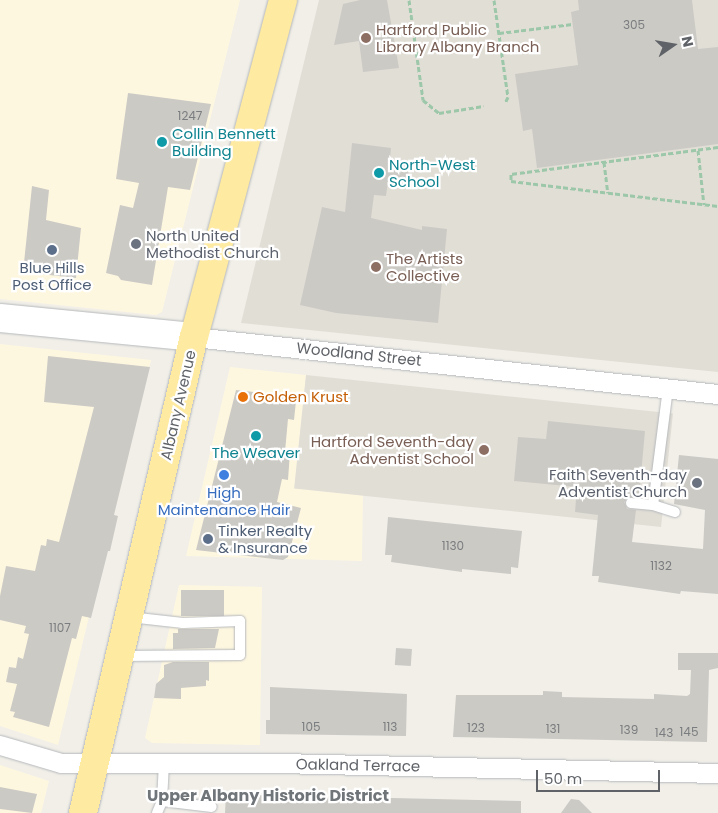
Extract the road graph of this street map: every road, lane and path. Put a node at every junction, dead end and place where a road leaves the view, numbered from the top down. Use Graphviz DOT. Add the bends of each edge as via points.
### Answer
graph roads {
  1 [pos="283,0"];
  2 [pos="409,0"];
  3 [pos="494,0"];
  4 [pos="572,24"];
  5 [pos="499,33"];
  6 [pos="505,103"];
  7 [pos="483,106"];
  8 [pos="718,147"];
  9 [pos="698,150"];
  10 [pos="604,162"];
  11 [pos="608,193"];
  12 [pos="704,205"];
  13 [pos="718,206"];
  14 [pos="0,318"];
  15 [pos="194,337"];
  16 [pos="668,388"];
  17 [pos="718,394"];
  18 [pos="631,503"];
  19 [pos="653,505"];
  20 [pos="675,512"];
  21 [pos="129,617"];
  22 [pos="120,656"];
  23 [pos="0,746"];
  24 [pos="164,762"];
  25 [pos="95,763"];
  26 [pos="718,773"];
  27 [pos="162,801"];
  28 [pos="212,807"];
  29 [pos="83,813"];
  30 [pos="157,813"];
  1 -- 15 [label="highway, Albany Avenue"];
  2 -- 7 [label="path" via="423,100 439,113"];
  3 -- 5 [label="path"];
  4 -- 5 [label="path"];
  5 -- 6 [label="path" via="508,98"];
  8 -- 9 [label="path"];
  9 -- 10 [label="path"];
  9 -- 12 [label="path"];
  10 -- 11 [label="path"];
  10 -- 11 [label="path" via="511,174 511,181"];
  11 -- 12 [label="path"];
  12 -- 13 [label="path"];
  14 -- 15 [label="main road, Woodland Street"];
  15 -- 16 [label="street, Woodland Street"];
  15 -- 21 [label="highway, Albany Avenue"];
  16 -- 17 [label="street, Woodland Street"];
  16 -- 19 [label="lane"];
  18 -- 19 [label="lane"];
  19 -- 20 [label="lane"];
  21 -- 22 [label="highway, Albany Avenue"];
  21 -- 22 [label="lane" via="183,623 240,621 240,655"];
  22 -- 25 [label="highway, Albany Avenue"];
  23 -- 25 [label="street, Oakland Terrace" via="50,761"];
  24 -- 25 [label="street, Oakland Terrace"];
  24 -- 26 [label="street, Oakland Terrace"];
  24 -- 27 [label="lane"];
  25 -- 29 [label="highway, Albany Avenue"];
  27 -- 28 [label="lane"];
  27 -- 30 [label="lane"];
}
